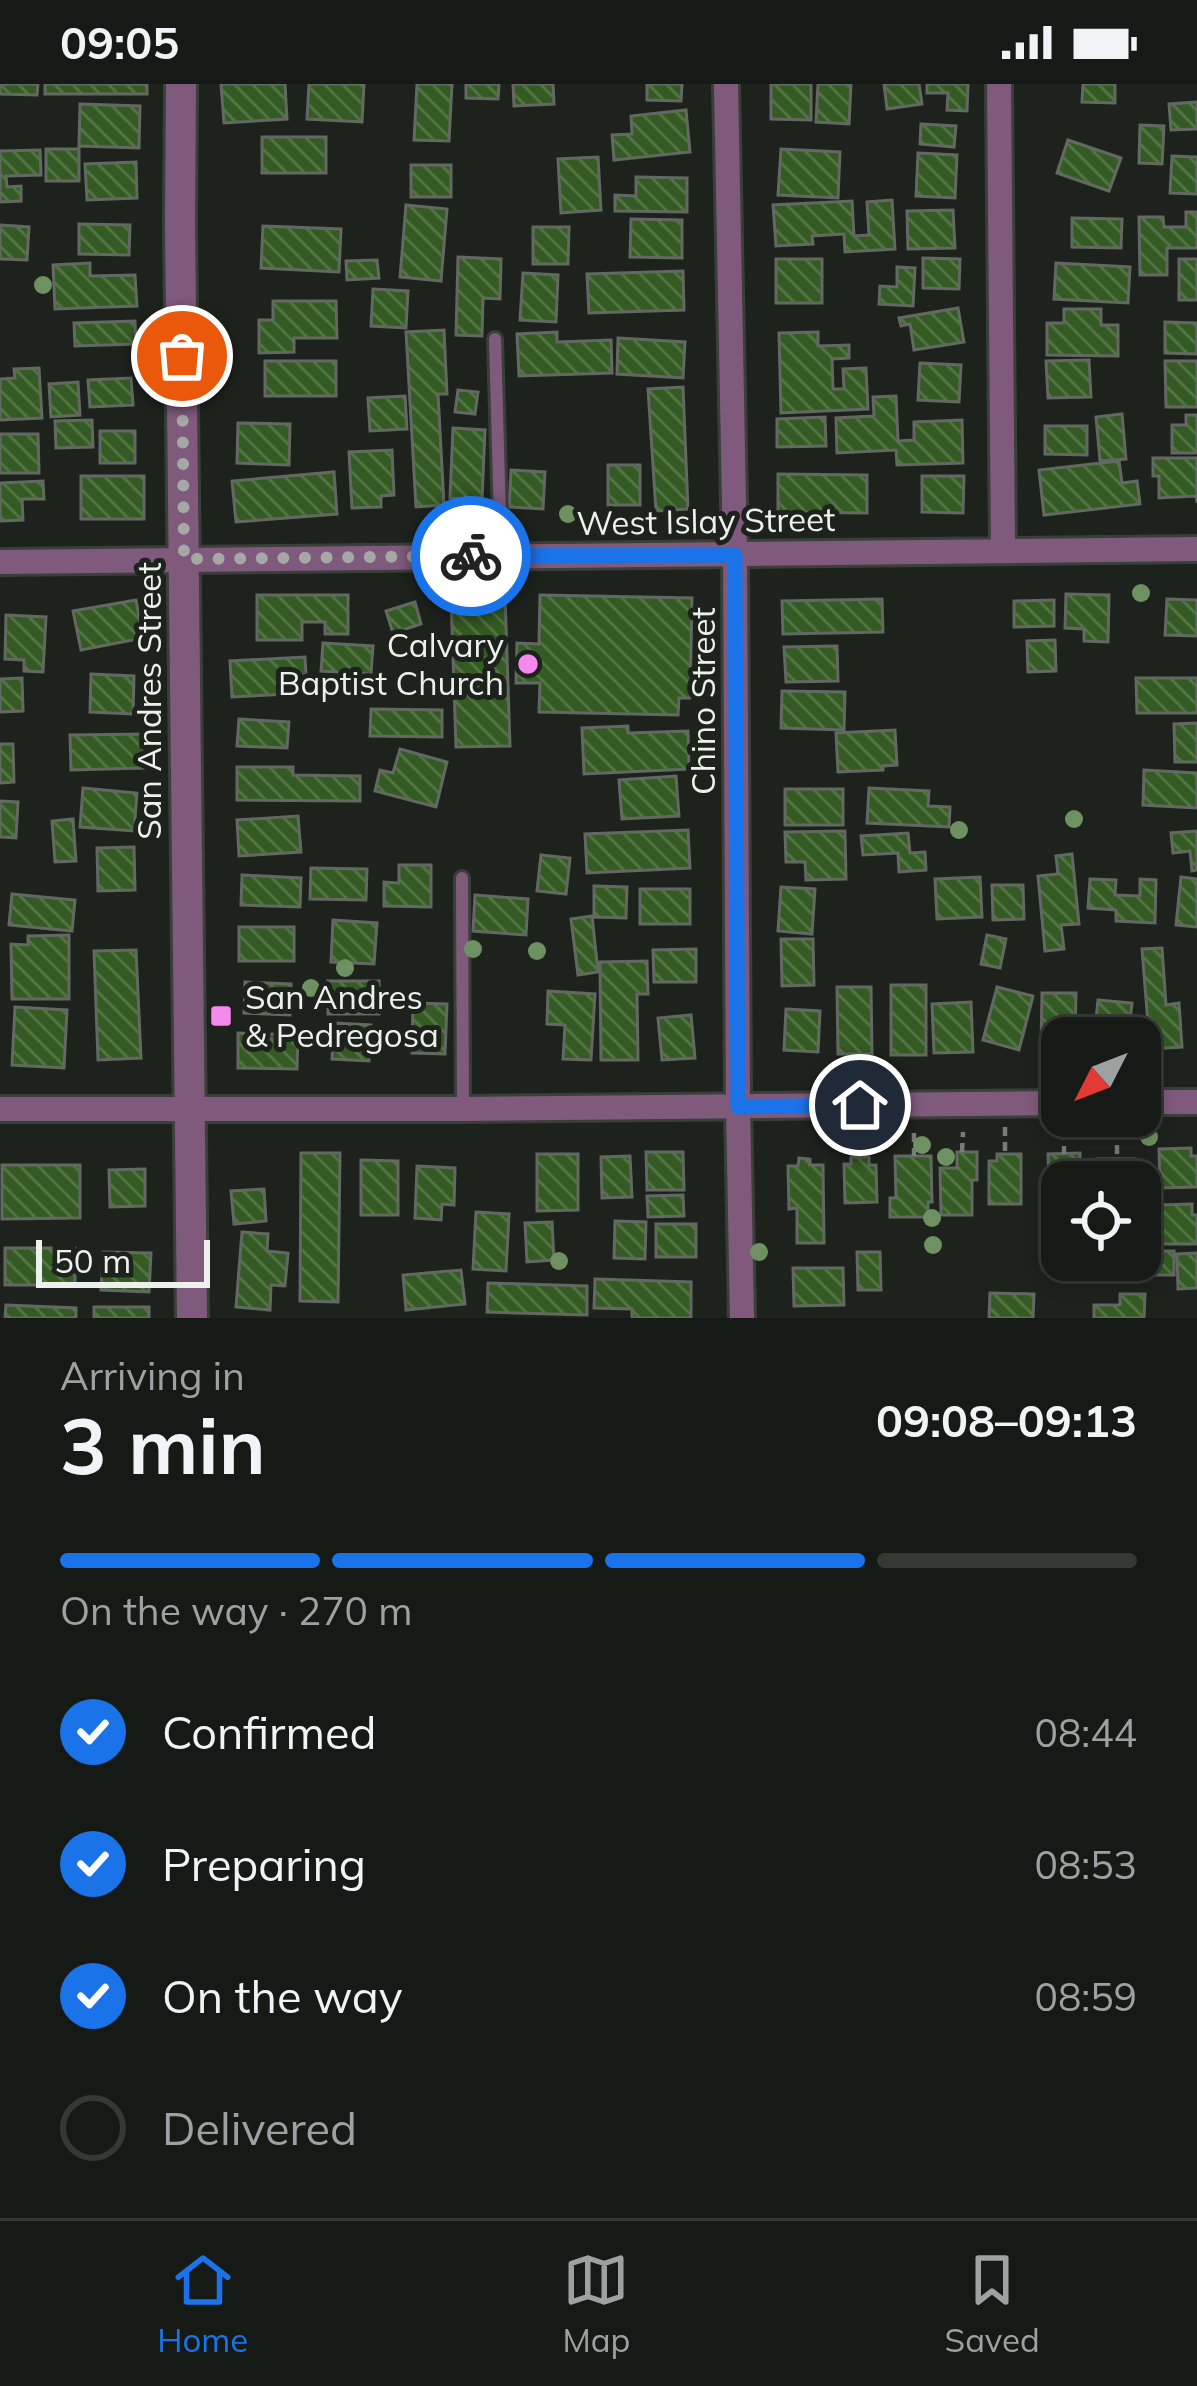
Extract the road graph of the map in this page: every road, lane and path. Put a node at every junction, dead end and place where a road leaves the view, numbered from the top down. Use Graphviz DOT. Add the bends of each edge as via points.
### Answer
graph roads {
  1 [pos="182,84"];
  2 [pos="726,84"];
  3 [pos="999,84"];
  4 [pos="495,339"];
  5 [pos="1197,549"];
  6 [pos="1004,551"];
  7 [pos="735,555"];
  8 [pos="501,556"];
  9 [pos="184,559"];
  10 [pos="0,562"];
  11 [pos="462,878"];
  12 [pos="1161,1102"];
  13 [pos="1197,1102"];
  14 [pos="1041,1103"];
  15 [pos="738,1107"];
  16 [pos="188,1108"];
  17 [pos="0,1109"];
  18 [pos="464,1109"];
  19 [pos="1005,1122"];
  20 [pos="860,1124"];
  21 [pos="914,1132"];
  22 [pos="963,1132"];
  23 [pos="1064,1137"];
  24 [pos="1117,1137"];
  25 [pos="962,1153"];
  26 [pos="1005,1154"];
  27 [pos="1064,1154"];
  28 [pos="914,1156"];
  29 [pos="860,1157"];
  30 [pos="1117,1159"];
  31 [pos="192,1318"];
  32 [pos="742,1318"];
  1 -- 9 [label="street, San Andres Street"];
  2 -- 7 [label="street, Chino Street"];
  3 -- 6 [label="street"];
  4 -- 8 [label="lane"];
  5 -- 6 [label="street, West Islay Street"];
  6 -- 7 [label="street, West Islay Street"];
  7 -- 8 [label="street, West Islay Street"];
  7 -- 15 [label="street, Chino Street"];
  8 -- 9 [label="street, West Islay Street"];
  9 -- 10 [label="street, West Islay Street"];
  9 -- 16 [label="street, San Andres Street"];
  11 -- 18 [label="lane"];
  12 -- 13 [label="street"];
  14 -- 15 [label="street"];
  15 -- 18 [label="street"];
  15 -- 32 [label="street, Chino Street"];
  16 -- 17 [label="street"];
  16 -- 18 [label="street"];
  16 -- 31 [label="street, San Andres Street"];
  19 -- 26 [label="path"];
  20 -- 29 [label="path"];
  21 -- 28 [label="path"];
  22 -- 25 [label="path"];
  23 -- 27 [label="path"];
  24 -- 30 [label="path"];
}
